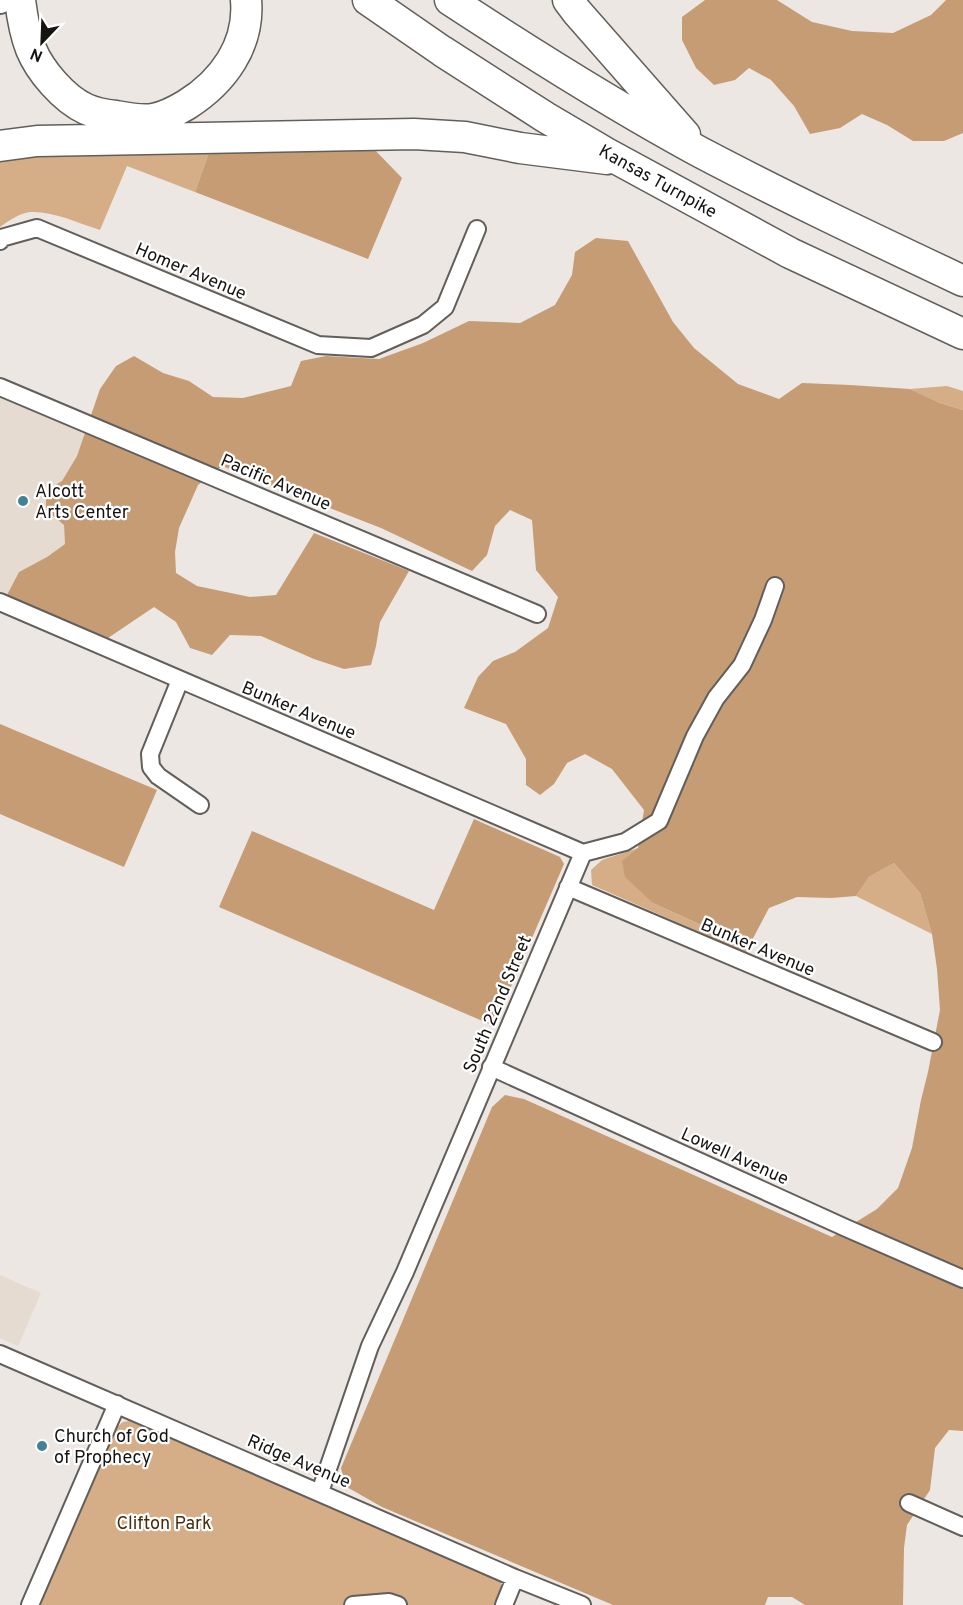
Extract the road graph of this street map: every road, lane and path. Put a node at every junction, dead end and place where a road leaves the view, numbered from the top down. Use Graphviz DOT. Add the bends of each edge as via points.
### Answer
graph roads {
  1 [pos="20,0"];
  2 [pos="246,0"];
  3 [pos="368,0"];
  4 [pos="450,0"];
  5 [pos="568,0"];
  6 [pos="0,146"];
  7 [pos="698,151"];
  8 [pos="620,161"];
  9 [pos="477,229"];
  10 [pos="0,241"];
  11 [pos="963,281"];
  12 [pos="963,334"];
  13 [pos="0,387"];
  14 [pos="775,586"];
  15 [pos="0,602"];
  16 [pos="537,614"];
  17 [pos="180,680"];
  18 [pos="200,805"];
  19 [pos="583,853"];
  20 [pos="568,887"];
  21 [pos="933,1042"];
  22 [pos="491,1067"];
  23 [pos="963,1279"];
  24 [pos="0,1354"];
  25 [pos="117,1404"];
  26 [pos="320,1492"];
  27 [pos="909,1503"];
  28 [pos="963,1527"];
  29 [pos="515,1578"];
  30 [pos="30,1605"];
  31 [pos="353,1605"];
  32 [pos="398,1605"];
  33 [pos="504,1605"];
  34 [pos="582,1605"];
  1 -- 2 [label="highway" via="31,50 64,95 84,108 104,114 152,120 198,98 231,63 243,37"];
  3 -- 8 [label="highway, Kansas Turnpike" via="545,117"];
  4 -- 7 [label="highway" via="608,100"];
  5 -- 7 [label="highway"];
  6 -- 8 [label="highway" via="37,141 414,134 465,137"];
  7 -- 11 [label="highway"];
  8 -- 12 [label="highway, Kansas Turnpike" via="790,253"];
  9 -- 10 [label="street, Homer Avenue" via="445,307 423,325 371,348 318,345 37,228"];
  13 -- 16 [label="street, Pacific Avenue"];
  14 -- 19 [label="street" via="742,664 700,727 659,821 625,842"];
  15 -- 17 [label="street, Bunker Avenue"];
  17 -- 18 [label="street" via="150,754 151,767"];
  17 -- 19 [label="street, Bunker Avenue"];
  19 -- 20 [label="street, South 22nd Street"];
  20 -- 21 [label="street, Bunker Avenue"];
  20 -- 22 [label="street, South 22nd Street"];
  22 -- 23 [label="street, Lowell Avenue"];
  22 -- 26 [label="street, South 22nd Street" via="370,1346"];
  24 -- 25 [label="street, Ridge Avenue"];
  25 -- 26 [label="street, Ridge Avenue"];
  25 -- 30 [label="street"];
  26 -- 29 [label="street, Ridge Avenue"];
  27 -- 28 [label="street"];
  29 -- 33 [label="street"];
  29 -- 34 [label="street, Ridge Avenue"];
  31 -- 32 [label="street"];
}
